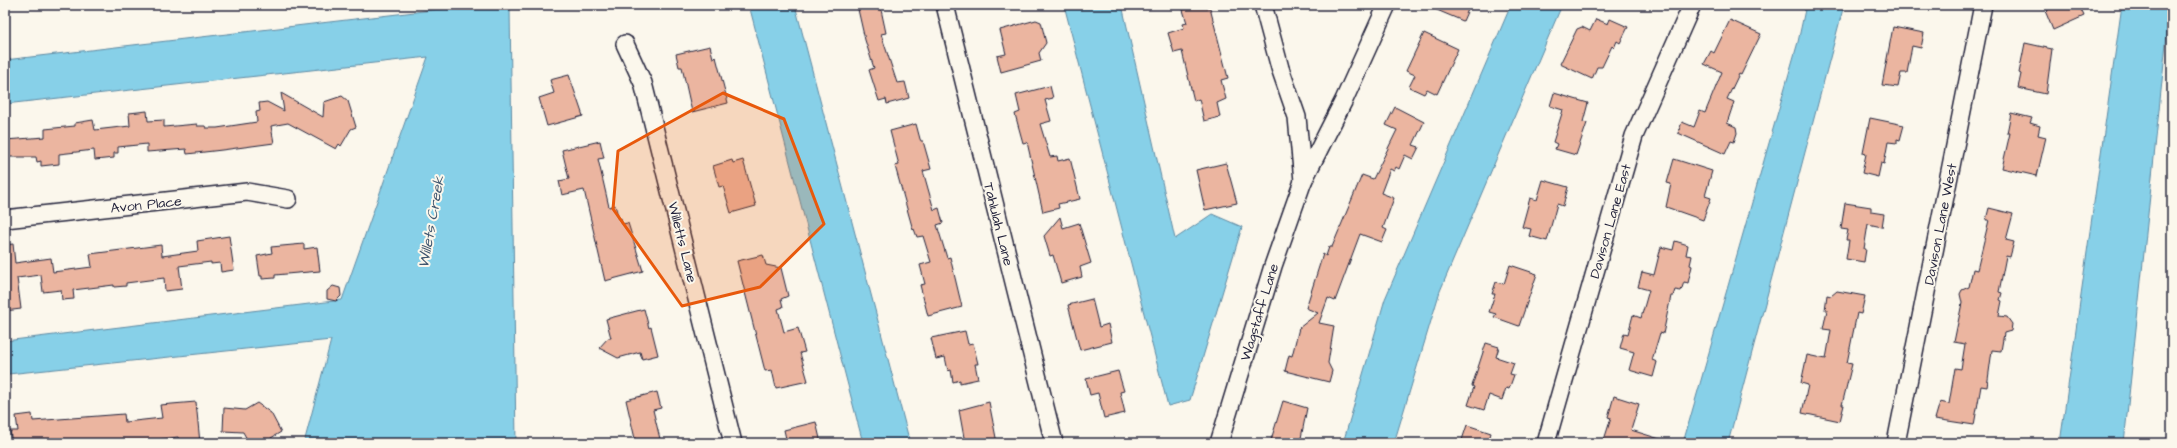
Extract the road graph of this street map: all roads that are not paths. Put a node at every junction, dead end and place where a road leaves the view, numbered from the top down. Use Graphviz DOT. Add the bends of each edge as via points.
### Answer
graph roads {
  1 [pos="945,5"];
  2 [pos="1263,5"];
  3 [pos="1387,5"];
  4 [pos="1692,5"];
  5 [pos="1983,5"];
  6 [pos="625,44"];
  7 [pos="1303,181"];
  8 [pos="288,199"];
  9 [pos="5,219"];
  10 [pos="733,443"];
  11 [pos="1054,443"];
  12 [pos="1219,443"];
  13 [pos="1546,443"];
  14 [pos="1896,443"];
  1 -- 11 [label="street, Tahlulah Lane"];
  2 -- 7 [label="street, Wagstaff Lane" via="1280,68 1297,117"];
  3 -- 7 [label="street, Wagstaff Lane" via="1344,100"];
  4 -- 13 [label="street, Davison Lane East" via="1634,136"];
  5 -- 14 [label="street, Davison Lane West"];
  6 -- 10 [label="street, Willetts Lane" via="643,83"];
  7 -- 12 [label="street, Wagstaff Lane" via="1273,266"];
  8 -- 9 [label="street, Avon Place" via="247,192"];
}
